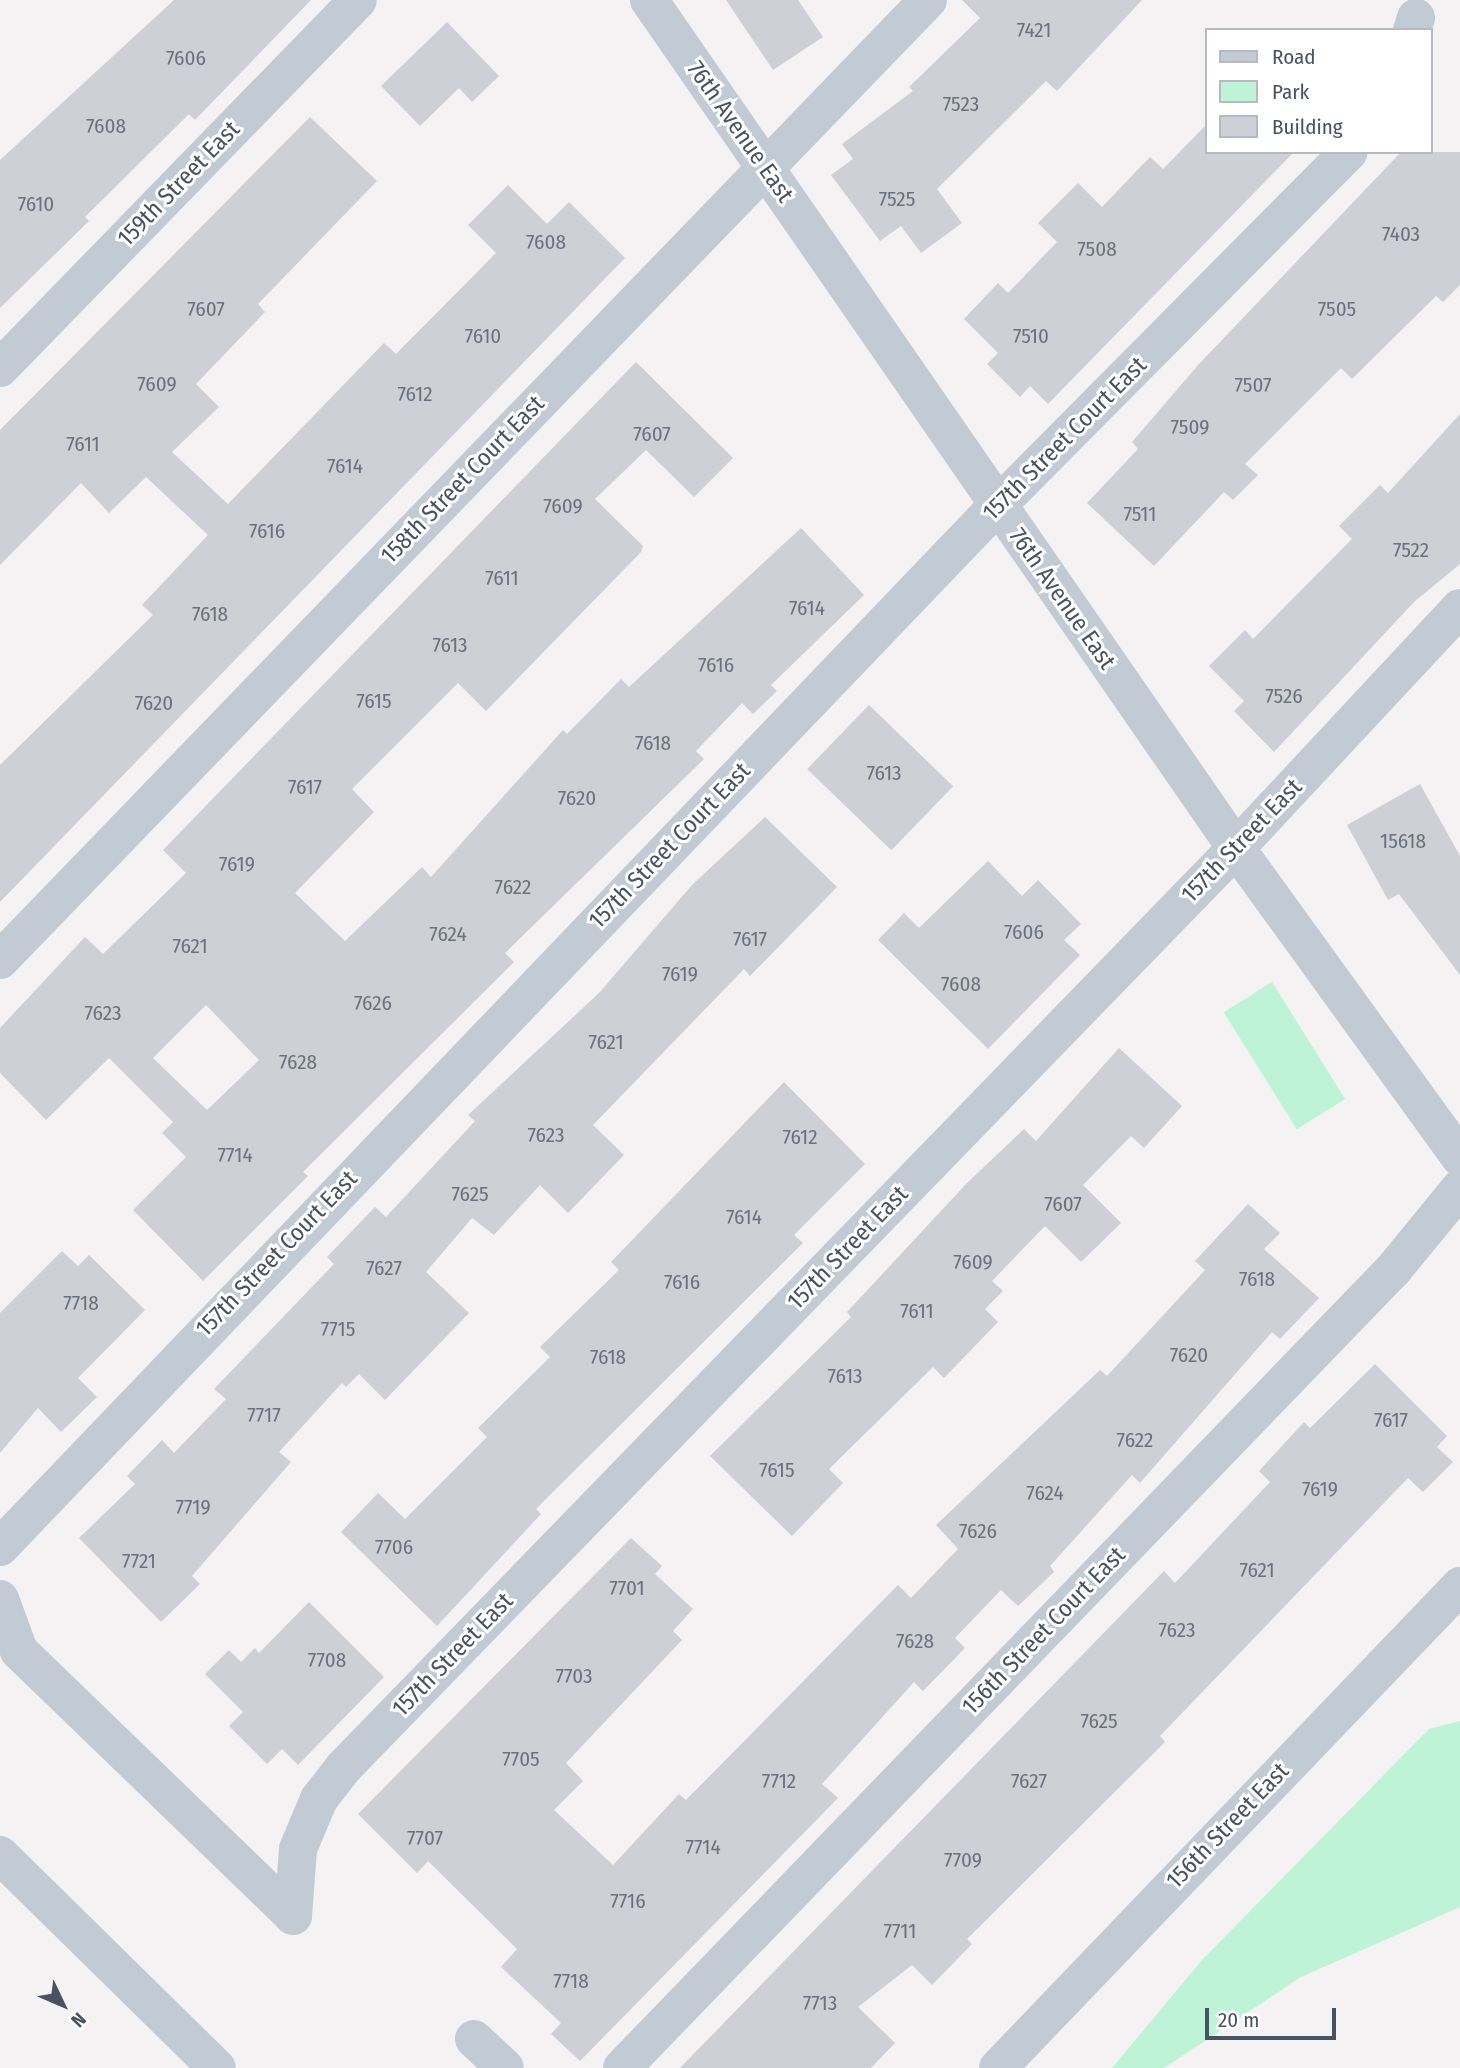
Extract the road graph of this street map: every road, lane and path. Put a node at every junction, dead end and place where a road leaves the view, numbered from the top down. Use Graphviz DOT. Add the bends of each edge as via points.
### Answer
graph roads {
  1 [pos="358,0"];
  2 [pos="649,0"];
  3 [pos="928,0"];
  4 [pos="1346,154"];
  5 [pos="766,171"];
  6 [pos="0,368"];
  7 [pos="997,506"];
  8 [pos="1460,608"];
  9 [pos="1236,848"];
  10 [pos="0,960"];
  11 [pos="1460,1158"];
  12 [pos="1460,1188"];
  13 [pos="0,1547"];
  14 [pos="1460,1586"];
  15 [pos="0,1599"];
  16 [pos="0,1855"];
  17 [pos="474,2039"];
  18 [pos="217,2068"];
  19 [pos="505,2068"];
  20 [pos="622,2068"];
  21 [pos="998,2068"];
  1 -- 6 [label="street, 159th Street East"];
  2 -- 5 [label="street, 76th Avenue East"];
  3 -- 5 [label="street, 158th Street Court East"];
  4 -- 7 [label="street, 157th Street Court East"];
  5 -- 7 [label="street, 76th Avenue East"];
  5 -- 10 [label="street, 158th Street Court East"];
  7 -- 9 [label="street, 76th Avenue East"];
  7 -- 13 [label="street, 157th Street Court East"];
  8 -- 9 [label="street, 157th Street East"];
  9 -- 11 [label="street, 76th Avenue East"];
  9 -- 15 [label="street, 157th Street East" via="344,1768 319,1800 298,1849 293,1916 19,1651"];
  12 -- 20 [label="street, 156th Street Court East" via="1392,1270"];
  14 -- 21 [label="street, 156th Street East"];
  16 -- 18 [label="street"];
  17 -- 19 [label="street"];
}
